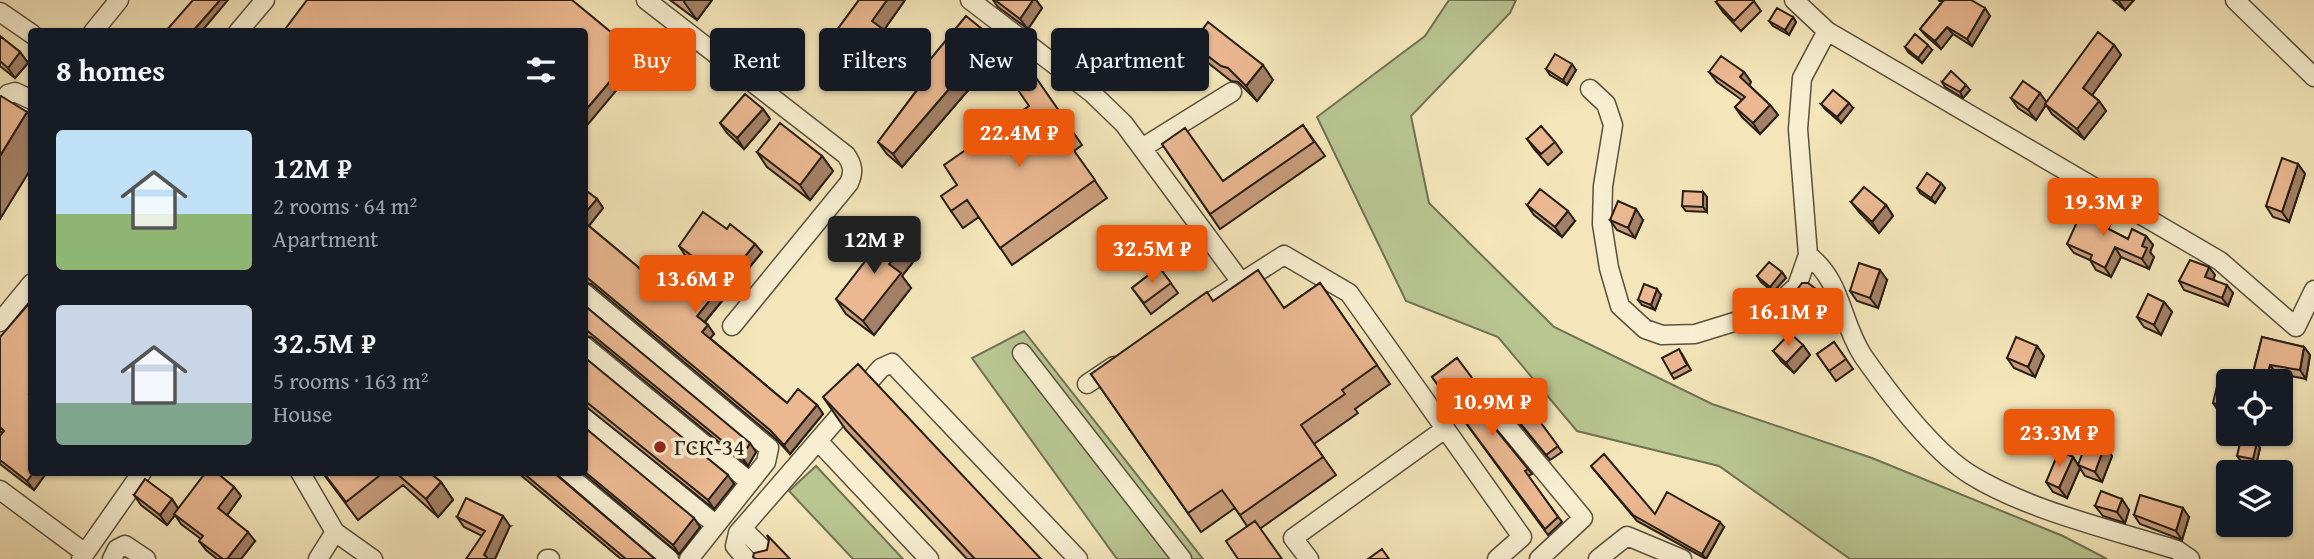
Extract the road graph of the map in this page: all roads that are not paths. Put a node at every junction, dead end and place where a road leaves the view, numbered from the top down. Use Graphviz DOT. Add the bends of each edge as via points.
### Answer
graph roads {
  1 [pos="119,0"];
  2 [pos="265,0"];
  3 [pos="646,0"];
  4 [pos="970,0"];
  5 [pos="1794,0"];
  6 [pos="2235,0"];
  7 [pos="0,12"];
  8 [pos="96,28"];
  9 [pos="241,28"];
  10 [pos="28,31"];
  11 [pos="1827,31"];
  12 [pos="2314,77"];
  13 [pos="1590,89"];
  14 [pos="1232,92"];
  15 [pos="28,98"];
  16 [pos="0,105"];
  17 [pos="1142,148"];
  18 [pos="1808,256"];
  19 [pos="1241,282"];
  20 [pos="28,288"];
  21 [pos="2314,290"];
  22 [pos="588,296"];
  23 [pos="0,322"];
  24 [pos="732,326"];
  25 [pos="1175,326"];
  26 [pos="588,349"];
  27 [pos="1022,353"];
  28 [pos="1131,355"];
  29 [pos="1087,384"];
  30 [pos="1496,412"];
  31 [pos="588,418"];
  32 [pos="1445,429"];
  33 [pos="818,441"];
  34 [pos="139,476"];
  35 [pos="302,476"];
  36 [pos="569,476"];
  37 [pos="750,482"];
  38 [pos="0,490"];
  39 [pos="716,525"];
  40 [pos="742,528"];
  41 [pos="335,532"];
  42 [pos="762,548"];
  43 [pos="83,556"];
  44 [pos="113,559"];
  45 [pos="146,559"];
  46 [pos="318,559"];
  47 [pos="373,559"];
  48 [pos="669,559"];
  49 [pos="689,559"];
  50 [pos="746,559"];
  51 [pos="929,559"];
  52 [pos="1078,559"];
  53 [pos="1182,559"];
  54 [pos="1309,559"];
  55 [pos="1497,559"];
  56 [pos="1539,559"];
  57 [pos="1598,559"];
  58 [pos="1682,559"];
  59 [pos="2190,559"];
  1 -- 8 [label="street"];
  2 -- 9 [label="street"];
  3 -- 24 [label="street" via="852,164 849,183"];
  4 -- 17 [label="street" via="1092,93"];
  5 -- 11 [label="street"];
  6 -- 12 [label="street"];
  7 -- 10 [label="street"];
  11 -- 18 [label="street" via="1802,78 1798,129"];
  11 -- 21 [label="street" via="2220,261 2296,327"];
  13 -- 18 [label="street" via="1606,104 1612,125 1602,224 1609,268 1620,306 1645,329 1662,335 1695,334 1770,311 1797,286"];
  14 -- 17 [label="street"];
  15 -- 16 [label="street" via="15,92"];
  17 -- 19 [label="street"];
  18 -- 59 [label="street" via="1821,265 1837,288 1846,324 1896,401 1970,474 2057,514 2177,550"];
  19 -- 25 [label="street"];
  19 -- 32 [label="street" via="1284,255 1349,293"];
  20 -- 23 [label="street"];
  22 -- 37 [label="street" via="764,443 769,456"];
  26 -- 37 [label="street"];
  27 -- 53 [label="street"];
  28 -- 29 [label="street"];
  30 -- 56 [label="street" via="1583,519"];
  31 -- 39 [label="street"];
  32 -- 54 [label="street" via="1293,538"];
  32 -- 55 [label="street" via="1522,537"];
  33 -- 40 [label="street"];
  33 -- 51 [label="street"];
  33 -- 52 [label="street" via="881,368 892,363"];
  34 -- 43 [label="street"];
  35 -- 41 [label="street"];
  36 -- 48 [label="street"];
  37 -- 39 [label="street"];
  38 -- 43 [label="street"];
  39 -- 49 [label="street"];
  40 -- 42 [label="street"];
  40 -- 50 [label="street" via="735,546"];
  41 -- 46 [label="street"];
  41 -- 47 [label="street"];
  44 -- 45 [label="street" via="125,545"];
  57 -- 58 [label="street" via="1627,536"];
}
